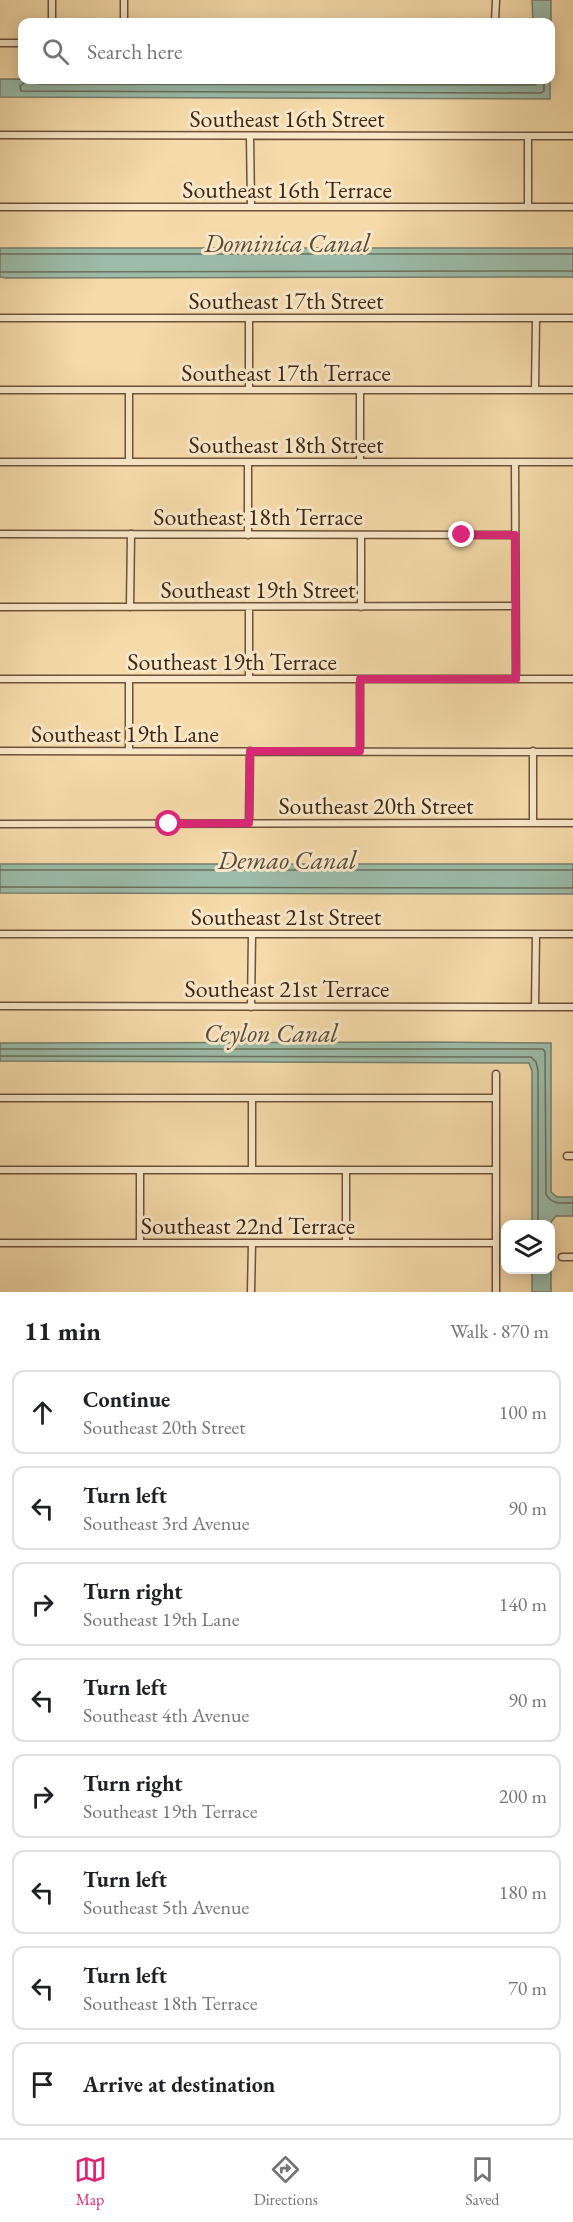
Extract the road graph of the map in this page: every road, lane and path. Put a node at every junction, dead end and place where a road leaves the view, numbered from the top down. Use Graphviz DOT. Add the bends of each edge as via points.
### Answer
graph roads {
  1 [pos="52,0"];
  2 [pos="124,0"];
  3 [pos="496,0"];
  4 [pos="52,18"];
  5 [pos="124,18"];
  6 [pos="495,18"];
  7 [pos="0,43"];
  8 [pos="18,43"];
  9 [pos="0,135"];
  10 [pos="250,136"];
  11 [pos="528,136"];
  12 [pos="573,136"];
  13 [pos="0,207"];
  14 [pos="251,207"];
  15 [pos="528,207"];
  16 [pos="573,207"];
  17 [pos="0,318"];
  18 [pos="249,318"];
  19 [pos="536,318"];
  20 [pos="573,318"];
  21 [pos="0,390"];
  22 [pos="129,390"];
  23 [pos="249,390"];
  24 [pos="360,390"];
  25 [pos="536,390"];
  26 [pos="573,390"];
  27 [pos="0,462"];
  28 [pos="129,462"];
  29 [pos="248,462"];
  30 [pos="360,462"];
  31 [pos="515,462"];
  32 [pos="573,462"];
  33 [pos="0,534"];
  34 [pos="130,534"];
  35 [pos="248,535"];
  36 [pos="361,535"];
  37 [pos="515,535"];
  38 [pos="515,606"];
  39 [pos="0,607"];
  40 [pos="130,607"];
  41 [pos="249,607"];
  42 [pos="361,607"];
  43 [pos="249,678"];
  44 [pos="0,679"];
  45 [pos="129,679"];
  46 [pos="360,679"];
  47 [pos="516,679"];
  48 [pos="573,679"];
  49 [pos="0,751"];
  50 [pos="129,751"];
  51 [pos="250,751"];
  52 [pos="360,751"];
  53 [pos="533,751"];
  54 [pos="573,752"];
  55 [pos="249,823"];
  56 [pos="533,823"];
  57 [pos="573,823"];
  58 [pos="0,824"];
  59 [pos="0,934"];
  60 [pos="252,934"];
  61 [pos="536,934"];
  62 [pos="573,934"];
  63 [pos="0,1006"];
  64 [pos="251,1006"];
  65 [pos="536,1006"];
  66 [pos="573,1006"];
  67 [pos="496,1074"];
  68 [pos="0,1098"];
  69 [pos="252,1098"];
  70 [pos="496,1098"];
  71 [pos="0,1170"];
  72 [pos="140,1170"];
  73 [pos="252,1170"];
  74 [pos="346,1170"];
  75 [pos="496,1170"];
  76 [pos="140,1242"];
  77 [pos="252,1242"];
  78 [pos="346,1242"];
  79 [pos="0,1243"];
  80 [pos="496,1243"];
  81 [pos="562,1257"];
  82 [pos="573,1257"];
  83 [pos="251,1292"];
  84 [pos="496,1292"];
  1 -- 4 [label="street"];
  2 -- 5 [label="street"];
  3 -- 6 [label="street"];
  7 -- 8 [label="street"];
  9 -- 10 [label="street, Southeast 16th Street"];
  10 -- 11 [label="street, Southeast 16th Street"];
  10 -- 14 [label="street"];
  11 -- 12 [label="street, Southeast 16th Street"];
  11 -- 15 [label="street"];
  13 -- 14 [label="street, Southeast 16th Terrace"];
  14 -- 15 [label="street, Southeast 16th Terrace"];
  15 -- 16 [label="street, Southeast 16th Terrace"];
  17 -- 18 [label="street, Southeast 17th Street"];
  18 -- 19 [label="street, Southeast 17th Street"];
  18 -- 23 [label="street"];
  19 -- 20 [label="street, Southeast 17th Street"];
  19 -- 25 [label="street"];
  21 -- 22 [label="street, Southeast 17th Terrace"];
  22 -- 23 [label="street, Southeast 17th Terrace"];
  22 -- 28 [label="street"];
  23 -- 24 [label="street, Southeast 17th Terrace"];
  24 -- 25 [label="street, Southeast 17th Terrace"];
  24 -- 30 [label="street"];
  25 -- 26 [label="street, Southeast 17th Terrace"];
  27 -- 28 [label="street, Southeast 18th Street"];
  28 -- 29 [label="street, Southeast 18th Street"];
  29 -- 30 [label="street, Southeast 18th Street"];
  29 -- 35 [label="street"];
  30 -- 31 [label="street, Southeast 18th Street"];
  31 -- 32 [label="street, Southeast 18th Street"];
  31 -- 37 [label="street"];
  33 -- 34 [label="street, Southeast 18th Terrace"];
  34 -- 35 [label="street, Southeast 18th Terrace"];
  34 -- 40 [label="street"];
  35 -- 36 [label="street, Southeast 18th Terrace"];
  36 -- 37 [label="street, Southeast 18th Terrace"];
  36 -- 42 [label="street"];
  37 -- 38 [label="street"];
  38 -- 42 [label="street, Southeast 19th Street"];
  38 -- 47 [label="street"];
  39 -- 40 [label="street, Southeast 19th Street"];
  40 -- 41 [label="street, Southeast 19th Street"];
  41 -- 42 [label="street, Southeast 19th Street"];
  41 -- 43 [label="street"];
  43 -- 45 [label="street, Southeast 19th Terrace"];
  43 -- 46 [label="street, Southeast 19th Terrace"];
  44 -- 45 [label="street, Southeast 19th Terrace"];
  45 -- 50 [label="street"];
  46 -- 47 [label="street, Southeast 19th Terrace"];
  46 -- 52 [label="street"];
  47 -- 48 [label="street, Southeast 19th Terrace"];
  49 -- 50 [label="street, Southeast 19th Lane"];
  50 -- 51 [label="street, Southeast 19th Lane"];
  51 -- 52 [label="street, Southeast 19th Lane"];
  51 -- 55 [label="street"];
  52 -- 53 [label="street, Southeast 19th Lane"];
  53 -- 54 [label="street, Southeast 19th Lane"];
  53 -- 56 [label="street"];
  55 -- 56 [label="street, Southeast 20th Street"];
  55 -- 58 [label="street, Southeast 20th Street"];
  56 -- 57 [label="street, Southeast 20th Street"];
  59 -- 60 [label="street, Southeast 21st Street"];
  60 -- 61 [label="street, Southeast 21st Street"];
  60 -- 64 [label="street"];
  61 -- 62 [label="street, Southeast 21st Street"];
  61 -- 65 [label="street"];
  63 -- 64 [label="street, Southeast 21st Terrace"];
  64 -- 65 [label="street, Southeast 21st Terrace"];
  65 -- 66 [label="street, Southeast 21st Terrace"];
  67 -- 70 [label="street"];
  68 -- 69 [label="street"];
  69 -- 70 [label="street"];
  69 -- 73 [label="street"];
  70 -- 75 [label="street"];
  71 -- 72 [label="street"];
  72 -- 73 [label="street"];
  72 -- 76 [label="street"];
  73 -- 74 [label="street"];
  74 -- 75 [label="street"];
  74 -- 78 [label="street"];
  75 -- 80 [label="street"];
  76 -- 77 [label="street, Southeast 22nd Terrace"];
  76 -- 79 [label="street, Southeast 22nd Terrace"];
  77 -- 78 [label="street, Southeast 22nd Terrace"];
  77 -- 83 [label="street"];
  78 -- 80 [label="street, Southeast 22nd Terrace"];
  80 -- 84 [label="street"];
  81 -- 82 [label="street"];
}
